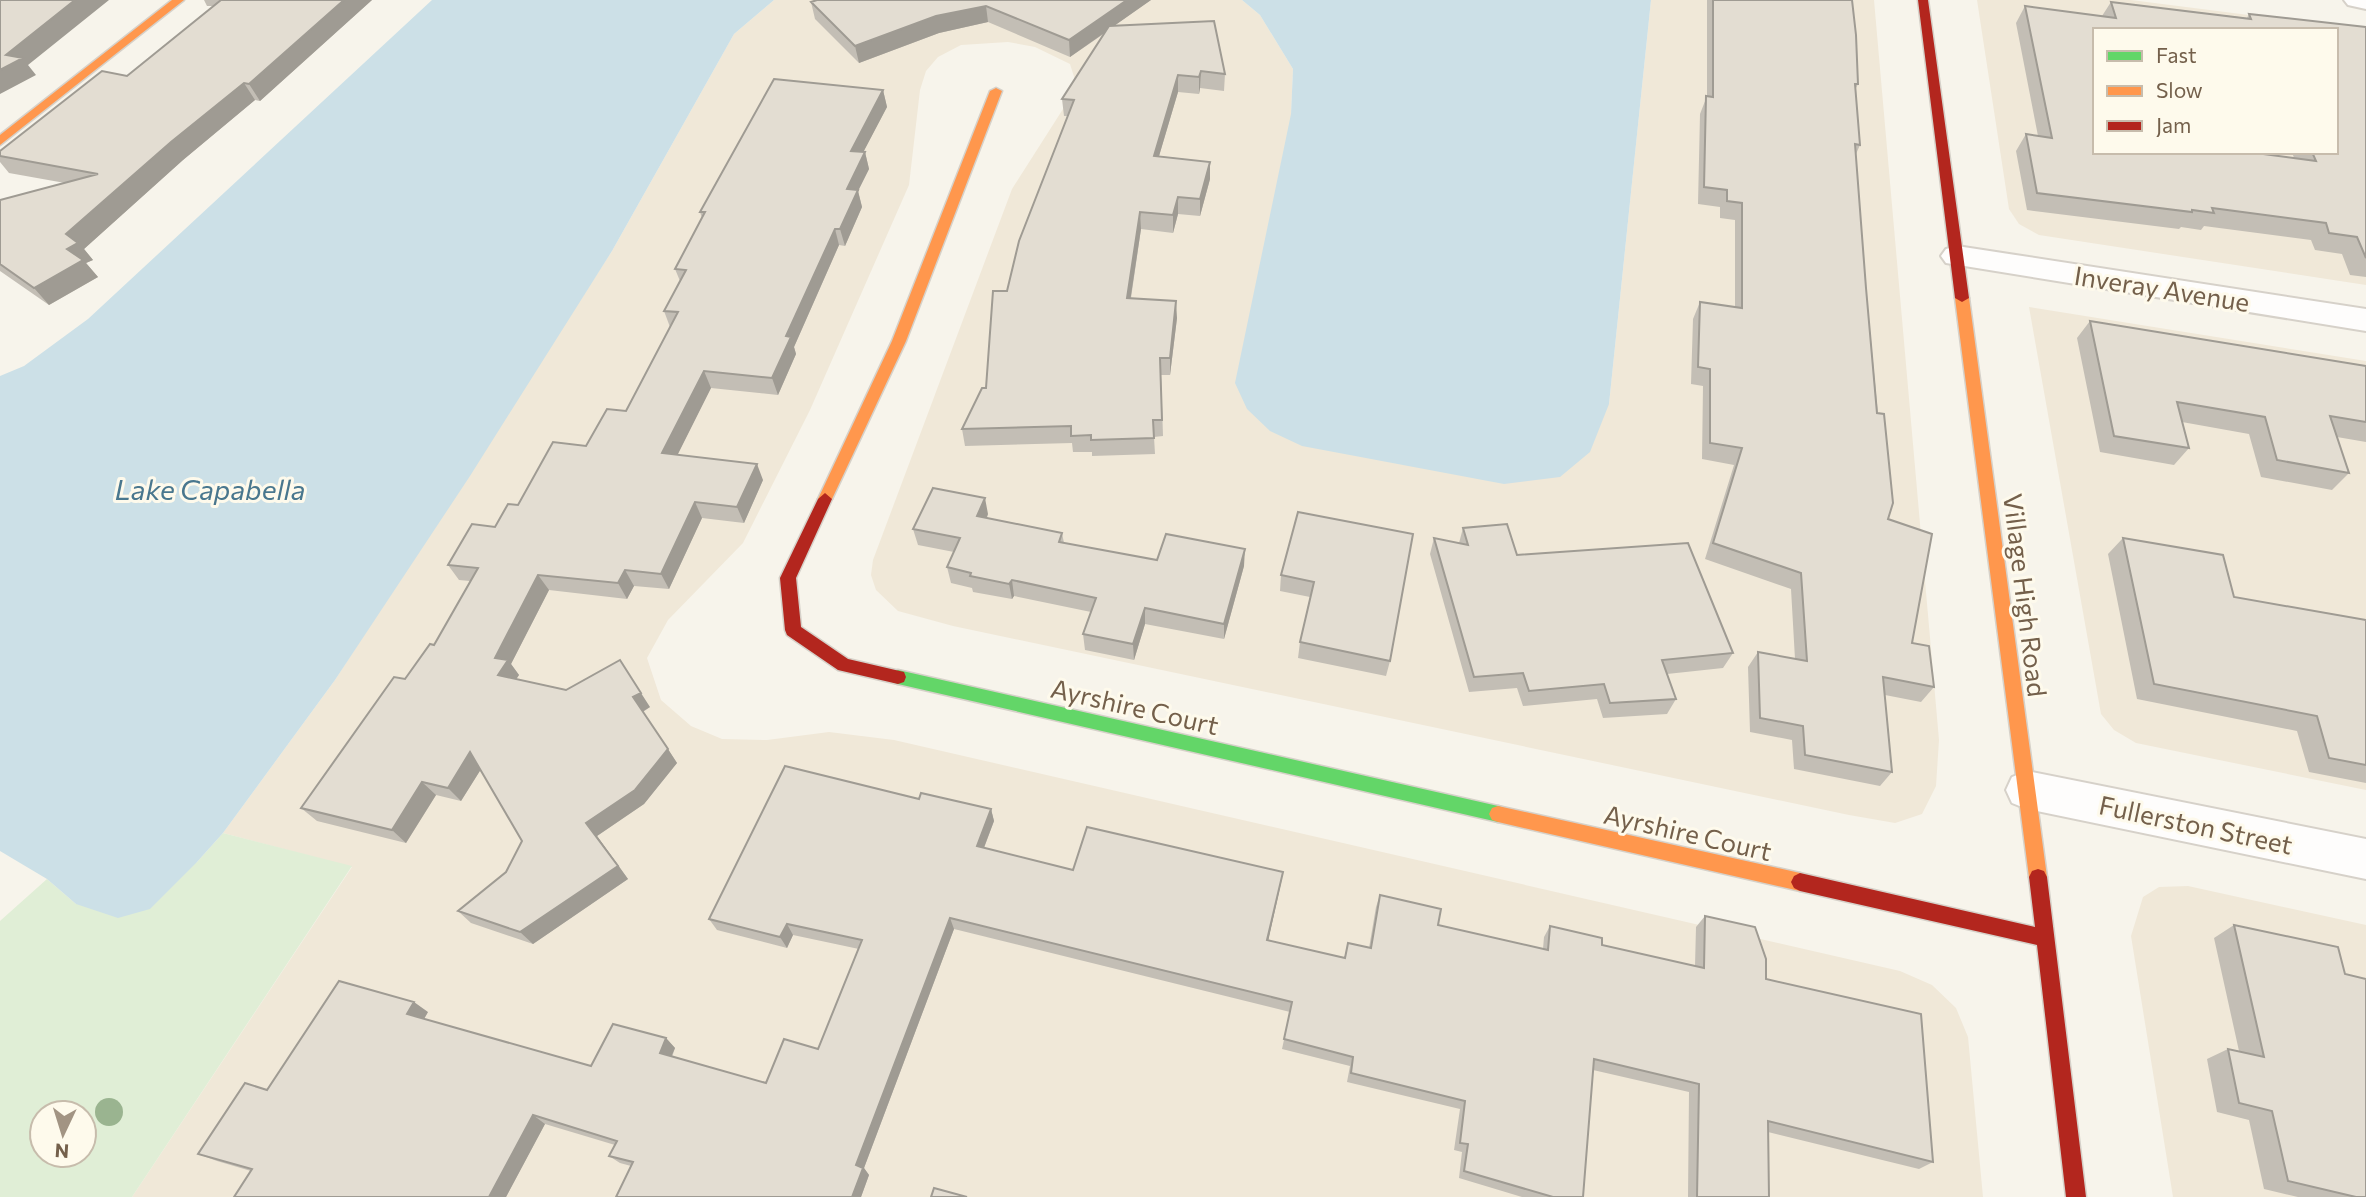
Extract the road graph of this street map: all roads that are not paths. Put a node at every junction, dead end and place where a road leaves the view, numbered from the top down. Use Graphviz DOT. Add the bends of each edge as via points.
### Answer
graph roads {
  1 [pos="179,0"];
  2 [pos="1923,0"];
  3 [pos="2357,0"];
  4 [pos="2366,1"];
  5 [pos="996,92"];
  6 [pos="0,141"];
  7 [pos="1957,256"];
  8 [pos="2366,320"];
  9 [pos="2026,790"];
  10 [pos="2366,859"];
  11 [pos="2044,937"];
  12 [pos="2076,1197"];
  1 -- 6 [label="street"];
  2 -- 7 [label="street, Village High Road"];
  3 -- 4 [label="street"];
  5 -- 11 [label="street, Ayrshire Court" via="899,341 788,578 793,630 844,665"];
  7 -- 8 [label="street, Inveray Avenue"];
  7 -- 9 [label="street, Village High Road"];
  9 -- 10 [label="street, Fullerston Street"];
  9 -- 11 [label="street, Village High Road"];
  11 -- 12 [label="street, Village High Road"];
}
